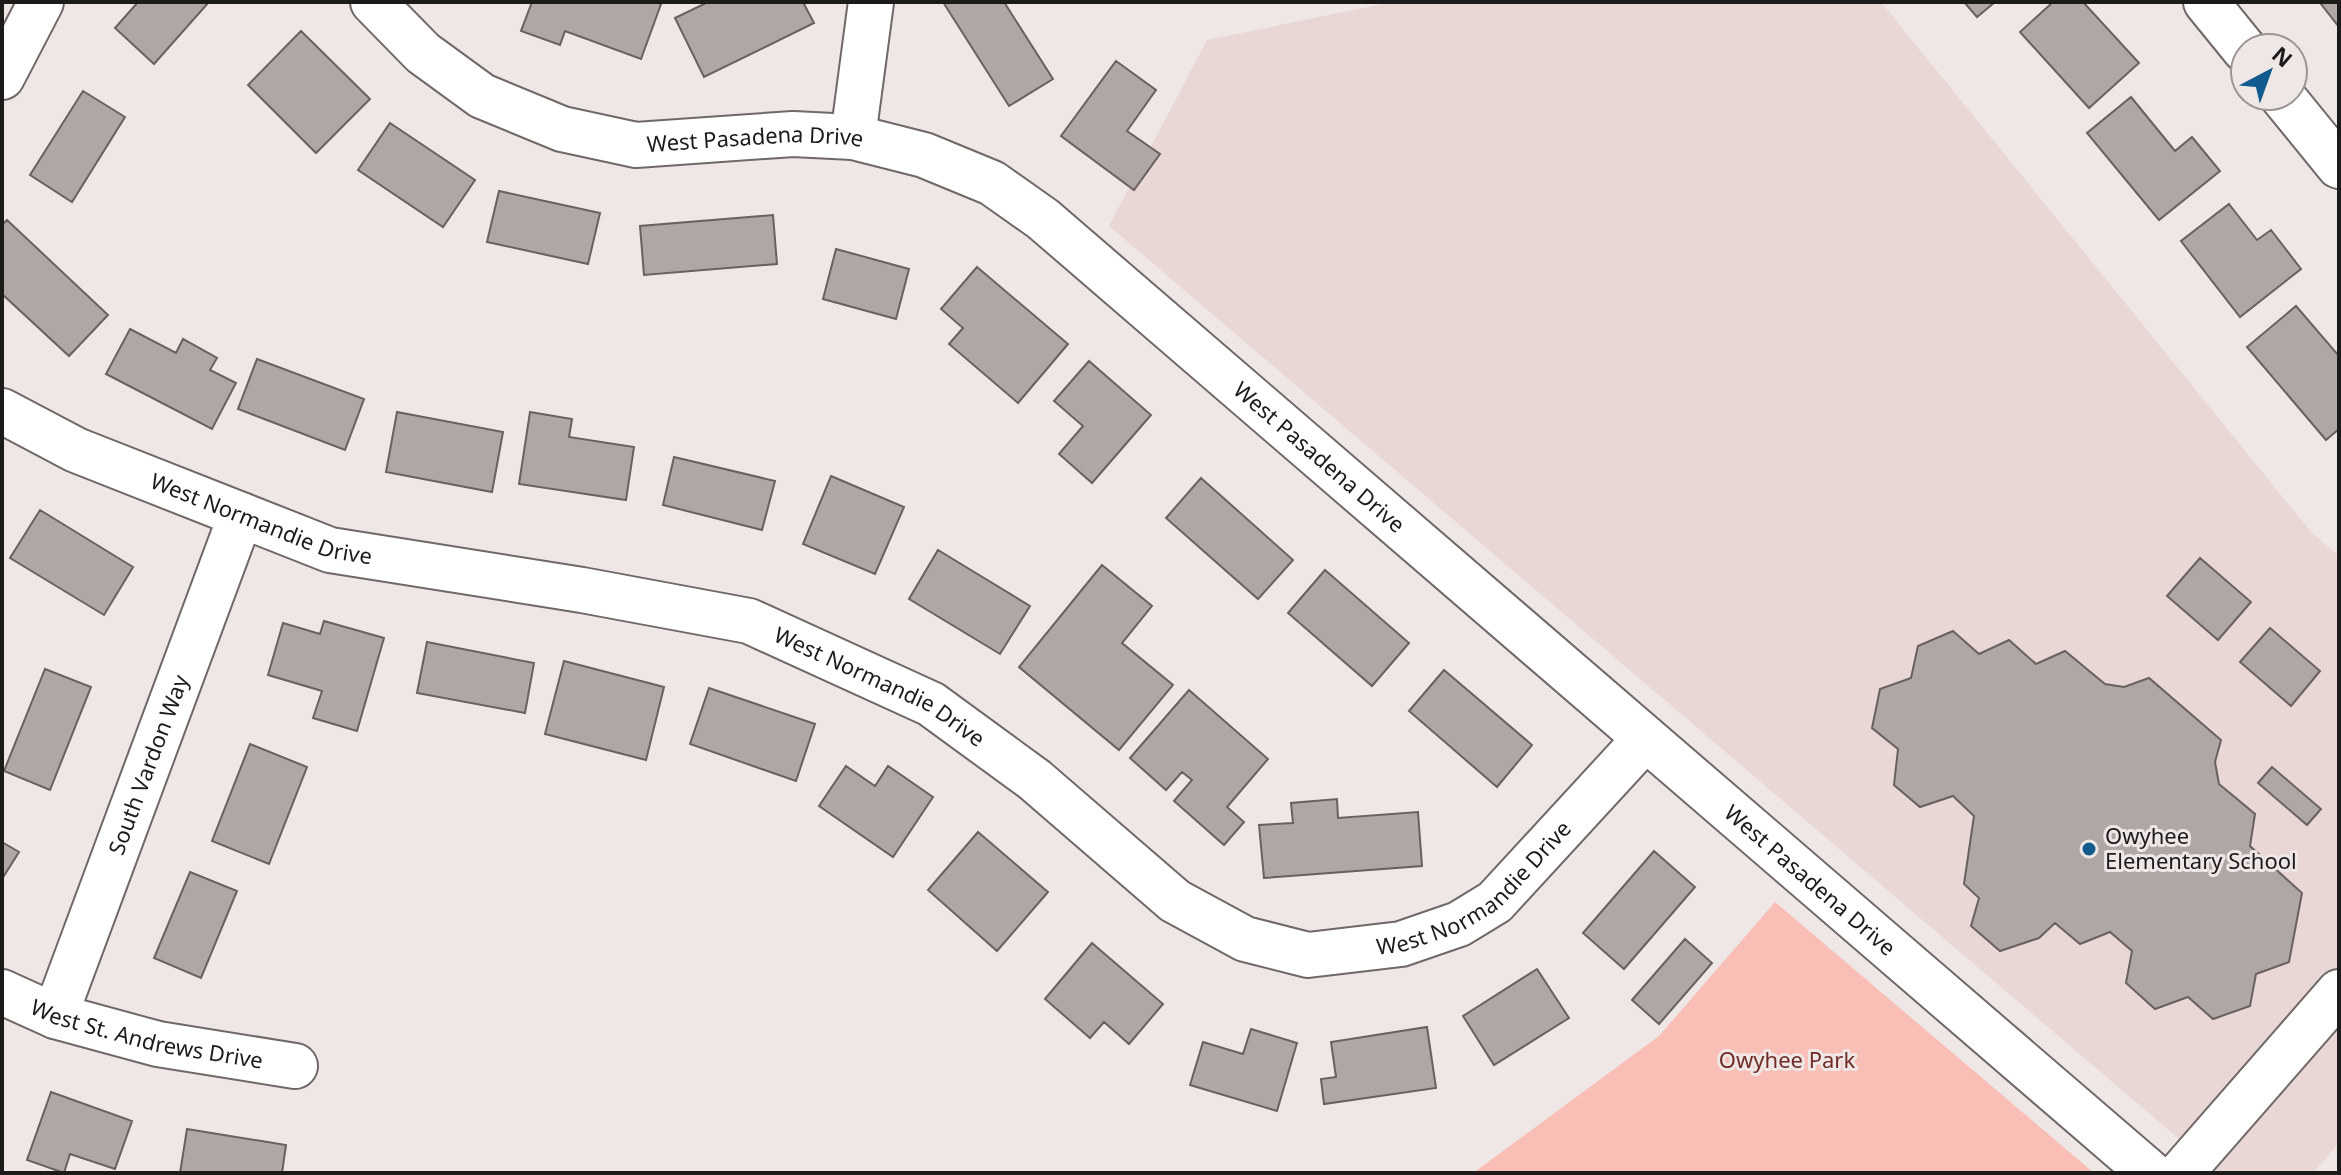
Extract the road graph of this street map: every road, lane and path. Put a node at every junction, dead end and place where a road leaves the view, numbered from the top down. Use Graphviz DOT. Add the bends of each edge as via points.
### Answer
graph roads {
  1 [pos="41,2"];
  2 [pos="373,2"];
  3 [pos="871,2"];
  4 [pos="2206,2"];
  5 [pos="2230,32"];
  6 [pos="2,77"];
  7 [pos="2295,112"];
  8 [pos="853,137"];
  9 [pos="2339,166"];
  10 [pos="2,411"];
  11 [pos="241,515"];
  12 [pos="1645,739"];
  13 [pos="2,992"];
  14 [pos="2339,992"];
  15 [pos="55,1016"];
  16 [pos="295,1066"];
  17 [pos="2150,1173"];
  18 [pos="2181,1173"];
  1 -- 6 [label="street"];
  2 -- 8 [label="street, West Pasadena Drive" via="423,53 482,96 562,129 636,145 793,134"];
  3 -- 8 [label="street"];
  4 -- 5 [label="street"];
  7 -- 9 [label="street"];
  8 -- 12 [label="street, West Pasadena Drive" via="924,155 992,183 1043,219"];
  10 -- 11 [label="street, West Normandie Drive" via="76,450"];
  11 -- 12 [label="street, West Normandie Drive" via="330,550 749,621 931,704 1035,780 1175,901 1245,939 1308,955 1401,944 1459,924 1495,902"];
  11 -- 15 [label="street, South Vardon Way"];
  12 -- 17 [label="street, West Pasadena Drive"];
  13 -- 15 [label="street, West St. Andrews Drive"];
  14 -- 18 [label="street"];
  15 -- 16 [label="street, West St. Andrews Drive" via="158,1044"];
}
